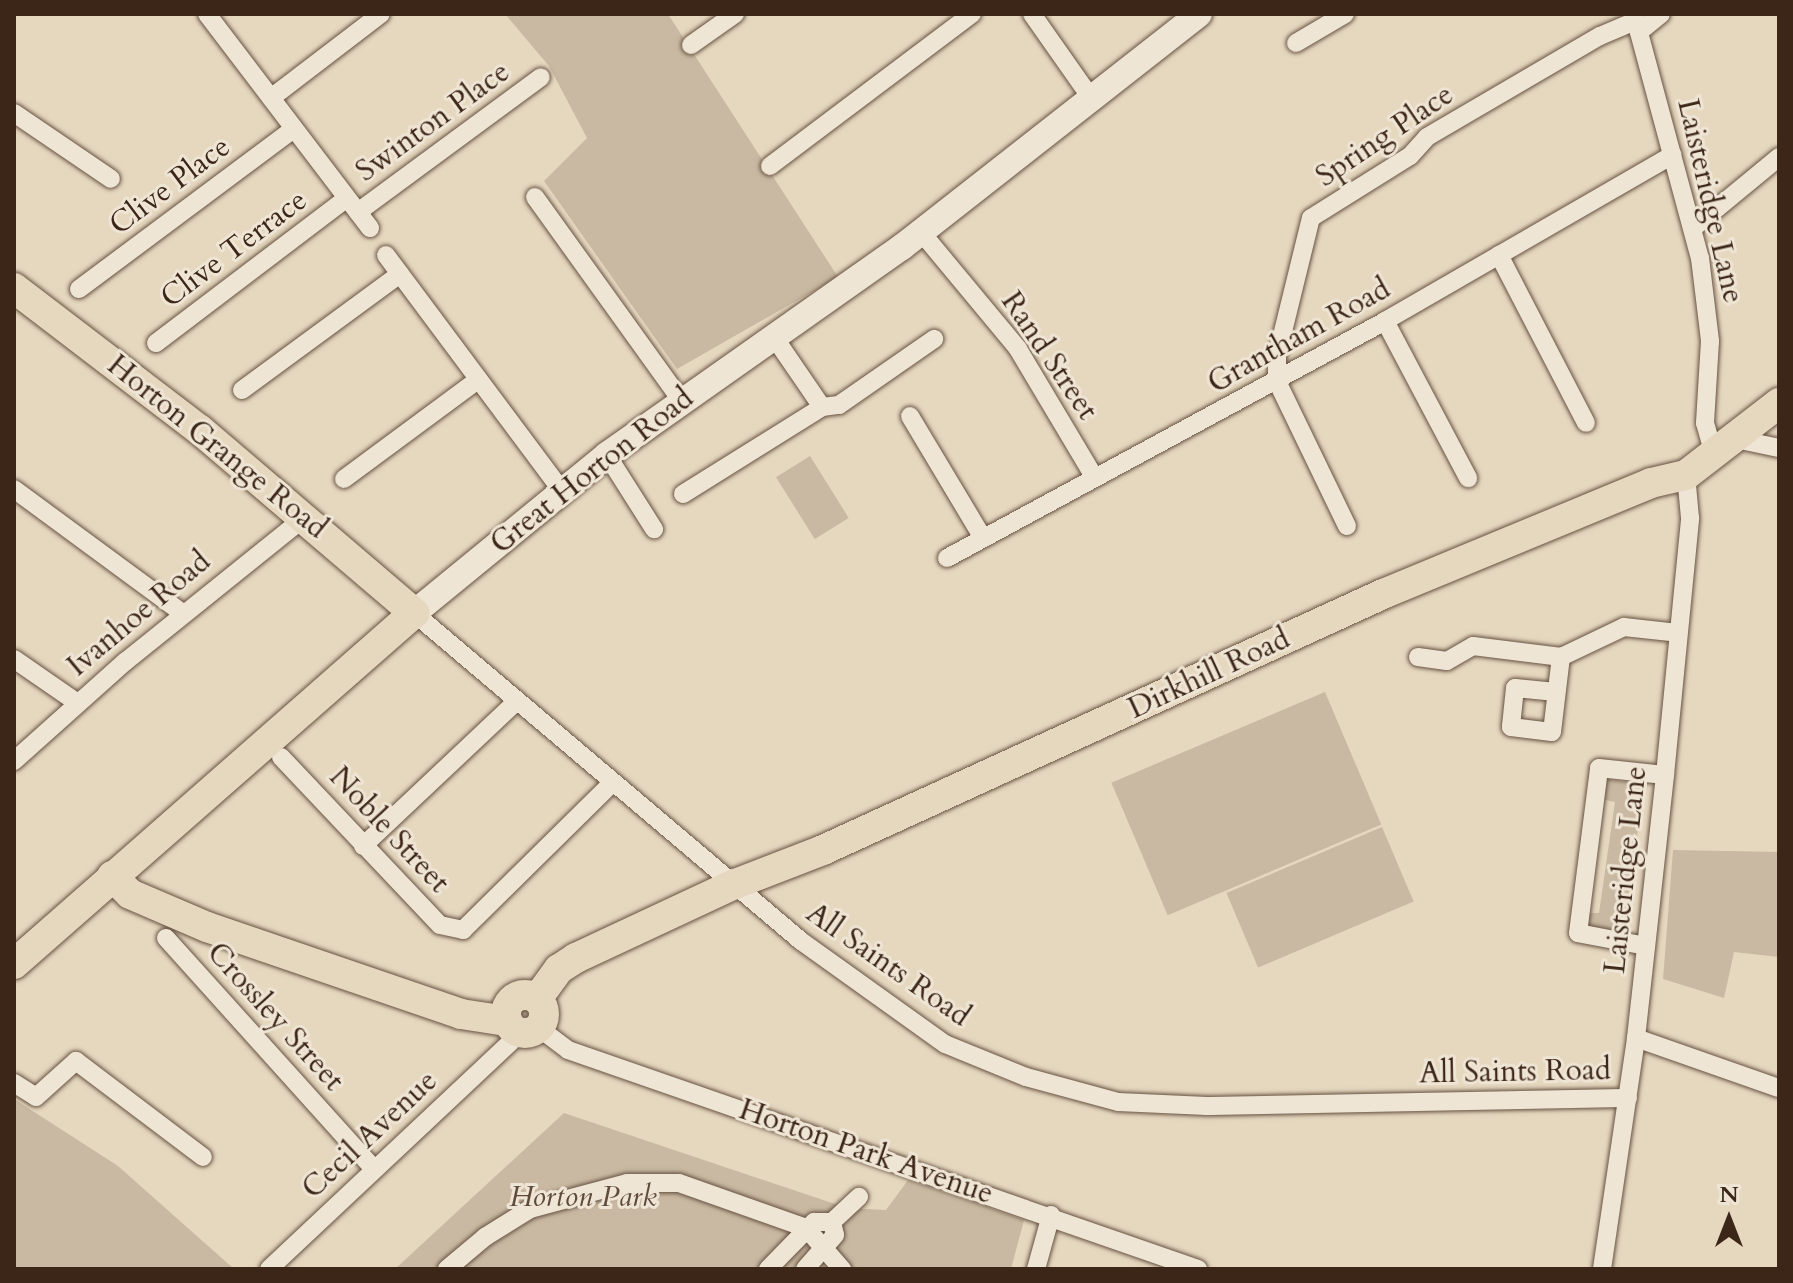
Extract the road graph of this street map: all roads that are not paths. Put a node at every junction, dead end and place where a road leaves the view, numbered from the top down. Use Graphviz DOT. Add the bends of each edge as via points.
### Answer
graph roads {
  1 [pos="207,14"];
  2 [pos="381,14"];
  3 [pos="735,14"];
  4 [pos="972,14"];
  5 [pos="1032,14"];
  6 [pos="1199,14"];
  7 [pos="1345,14"];
  8 [pos="1661,14"];
  9 [pos="1320,20"];
  10 [pos="1637,22"];
  11 [pos="1296,43"];
  12 [pos="691,45"];
  13 [pos="541,77"];
  14 [pos="271,98"];
  15 [pos="1091,98"];
  16 [pos="14,113"];
  17 [pos="294,129"];
  18 [pos="1673,155"];
  19 [pos="1779,157"];
  20 [pos="770,166"];
  21 [pos="111,179"];
  22 [pos="535,197"];
  23 [pos="352,205"];
  24 [pos="370,228"];
  25 [pos="1693,228"];
  26 [pos="921,232"];
  27 [pos="386,255"];
  28 [pos="1499,255"];
  29 [pos="400,274"];
  30 [pos="14,288"];
  31 [pos="79,289"];
  32 [pos="1385,321"];
  33 [pos="774,337"];
  34 [pos="934,339"];
  35 [pos="156,343"];
  36 [pos="478,380"];
  37 [pos="1277,381"];
  38 [pos="242,390"];
  39 [pos="681,400"];
  40 [pos="1779,403"];
  41 [pos="822,407"];
  42 [pos="910,416"];
  43 [pos="1586,423"];
  44 [pos="1724,445"];
  45 [pos="1779,448"];
  46 [pos="607,455"];
  47 [pos="1686,475"];
  48 [pos="1095,478"];
  49 [pos="1468,478"];
  50 [pos="344,479"];
  51 [pos="14,489"];
  52 [pos="562,491"];
  53 [pos="683,494"];
  54 [pos="305,517"];
  55 [pos="1347,526"];
  56 [pos="654,529"];
  57 [pos="983,538"];
  58 [pos="947,558"];
  59 [pos="182,613"];
  60 [pos="414,613"];
  61 [pos="1678,633"];
  62 [pos="1418,657"];
  63 [pos="1561,657"];
  64 [pos="14,659"];
  65 [pos="1556,692"];
  66 [pos="76,702"];
  67 [pos="516,702"];
  68 [pos="281,757"];
  69 [pos="14,761"];
  70 [pos="1665,775"];
  71 [pos="612,783"];
  72 [pos="363,846"];
  73 [pos="735,884"];
  74 [pos="121,885"];
  75 [pos="166,938"];
  76 [pos="1646,946"];
  77 [pos="14,964"];
  78 [pos="520,1021"];
  79 [pos="1636,1038"];
  80 [pos="14,1083"];
  81 [pos="1779,1088"];
  82 [pos="1628,1098"];
  83 [pos="203,1157"];
  84 [pos="374,1169"];
  85 [pos="859,1197"];
  86 [pos="1051,1215"];
  87 [pos="832,1222"];
  88 [pos="806,1228"];
  89 [pos="824,1249"];
  90 [pos="269,1269"];
  91 [pos="447,1269"];
  92 [pos="768,1269"];
  93 [pos="805,1269"];
  94 [pos="842,1269"];
  95 [pos="1036,1269"];
  96 [pos="1198,1269"];
  97 [pos="1602,1269"];
  1 -- 14 [label="street"];
  2 -- 14 [label="street"];
  3 -- 12 [label="street"];
  4 -- 20 [label="street"];
  5 -- 15 [label="street"];
  6 -- 15 [label="street, Great Horton Road"];
  7 -- 9 [label="street"];
  8 -- 10 [label="street, Spring Place"];
  9 -- 11 [label="street"];
  10 -- 18 [label="street, Laisteridge Lane"];
  10 -- 37 [label="street, Spring Place" via="1600,36 1427,137 1410,156 1311,218 1277,356"];
  13 -- 23 [label="street, Swinton Place"];
  14 -- 17 [label="street"];
  15 -- 26 [label="street, Great Horton Road"];
  16 -- 21 [label="street"];
  17 -- 23 [label="street"];
  17 -- 31 [label="street, Clive Place"];
  18 -- 25 [label="street, Laisteridge Lane"];
  18 -- 28 [label="street, Grantham Road"];
  19 -- 25 [label="street"];
  22 -- 39 [label="street"];
  23 -- 24 [label="street"];
  23 -- 35 [label="street, Clive Terrace"];
  25 -- 44 [label="street, Laisteridge Lane" via="1707,302 1705,423"];
  26 -- 33 [label="street, Great Horton Road"];
  26 -- 48 [label="street, Rand Street" via="1018,349"];
  27 -- 29 [label="street"];
  28 -- 32 [label="street, Grantham Road"];
  28 -- 43 [label="street"];
  29 -- 36 [label="street"];
  29 -- 38 [label="street"];
  30 -- 54 [label="main road, Horton Grange Road"];
  32 -- 37 [label="street, Grantham Road"];
  32 -- 49 [label="street"];
  33 -- 39 [label="street, Great Horton Road"];
  33 -- 41 [label="street"];
  34 -- 41 [label="street" via="839,405"];
  36 -- 50 [label="street"];
  36 -- 52 [label="street"];
  37 -- 48 [label="street, Grantham Road"];
  37 -- 55 [label="street"];
  39 -- 46 [label="street, Great Horton Road"];
  40 -- 44 [label="main road"];
  41 -- 53 [label="street"];
  42 -- 57 [label="street"];
  44 -- 45 [label="street"];
  44 -- 47 [label="main road"];
  46 -- 52 [label="street, Great Horton Road"];
  46 -- 56 [label="street"];
  47 -- 61 [label="street, Laisteridge Lane" via="1690,518"];
  47 -- 73 [label="main road, Dirkhill Road" via="1651,483 1383,594 823,850"];
  48 -- 57 [label="street, Grantham Road"];
  51 -- 59 [label="street"];
  52 -- 60 [label="street, Great Horton Road"];
  54 -- 59 [label="street, Ivanhoe Road"];
  54 -- 60 [label="main road, Horton Grange Road"];
  57 -- 58 [label="street, Grantham Road"];
  59 -- 66 [label="street, Ivanhoe Road"];
  60 -- 67 [label="street, All Saints Road"];
  60 -- 74 [label="main road, Great Horton Road" via="140,852"];
  61 -- 63 [label="street" via="1624,627"];
  61 -- 70 [label="street, Laisteridge Lane"];
  62 -- 63 [label="street" via="1447,661 1473,646"];
  63 -- 65 [label="street"];
  64 -- 66 [label="street"];
  65 -- 65 [label="street" via="1561,720 1552,732 1511,727 1515,688"];
  66 -- 69 [label="street, Ivanhoe Road"];
  67 -- 71 [label="street, All Saints Road"];
  67 -- 72 [label="street"];
  68 -- 72 [label="street, Noble Street"];
  70 -- 76 [label="street, Laisteridge Lane"];
  70 -- 76 [label="street" via="1599,768 1578,933"];
  71 -- 72 [label="street, Noble Street" via="463,930 440,925"];
  71 -- 73 [label="street, All Saints Road"];
  73 -- 78 [label="main road, Dirkhill Road" via="576,958 559,969"];
  73 -- 82 [label="street, All Saints Road" via="801,941 945,1044 1026,1077 1118,1102 1207,1106"];
  74 -- 77 [label="main road"];
  74 -- 78 [label="main road, Horton Park Avenue" via="207,927 461,1014"];
  75 -- 84 [label="street, Crossley Street"];
  76 -- 79 [label="street, Laisteridge Lane"];
  78 -- 84 [label="street, Cecil Avenue"];
  78 -- 86 [label="street, Horton Park Avenue" via="568,1050"];
  79 -- 81 [label="street"];
  79 -- 82 [label="street, Laisteridge Lane"];
  80 -- 83 [label="street" via="36,1097 76,1061"];
  82 -- 97 [label="street, Laisteridge Lane"];
  84 -- 90 [label="street, Cecil Avenue"];
  85 -- 87 [label="street"];
  86 -- 95 [label="street"];
  86 -- 96 [label="street, Horton Park Avenue"];
  87 -- 88 [label="street" via="824,1218"];
  87 -- 89 [label="street" via="835,1235"];
  88 -- 89 [label="street"];
  88 -- 91 [label="street" via="679,1183 627,1183 530,1209"];
  88 -- 92 [label="street"];
  89 -- 93 [label="street"];
  89 -- 94 [label="street"];
}
